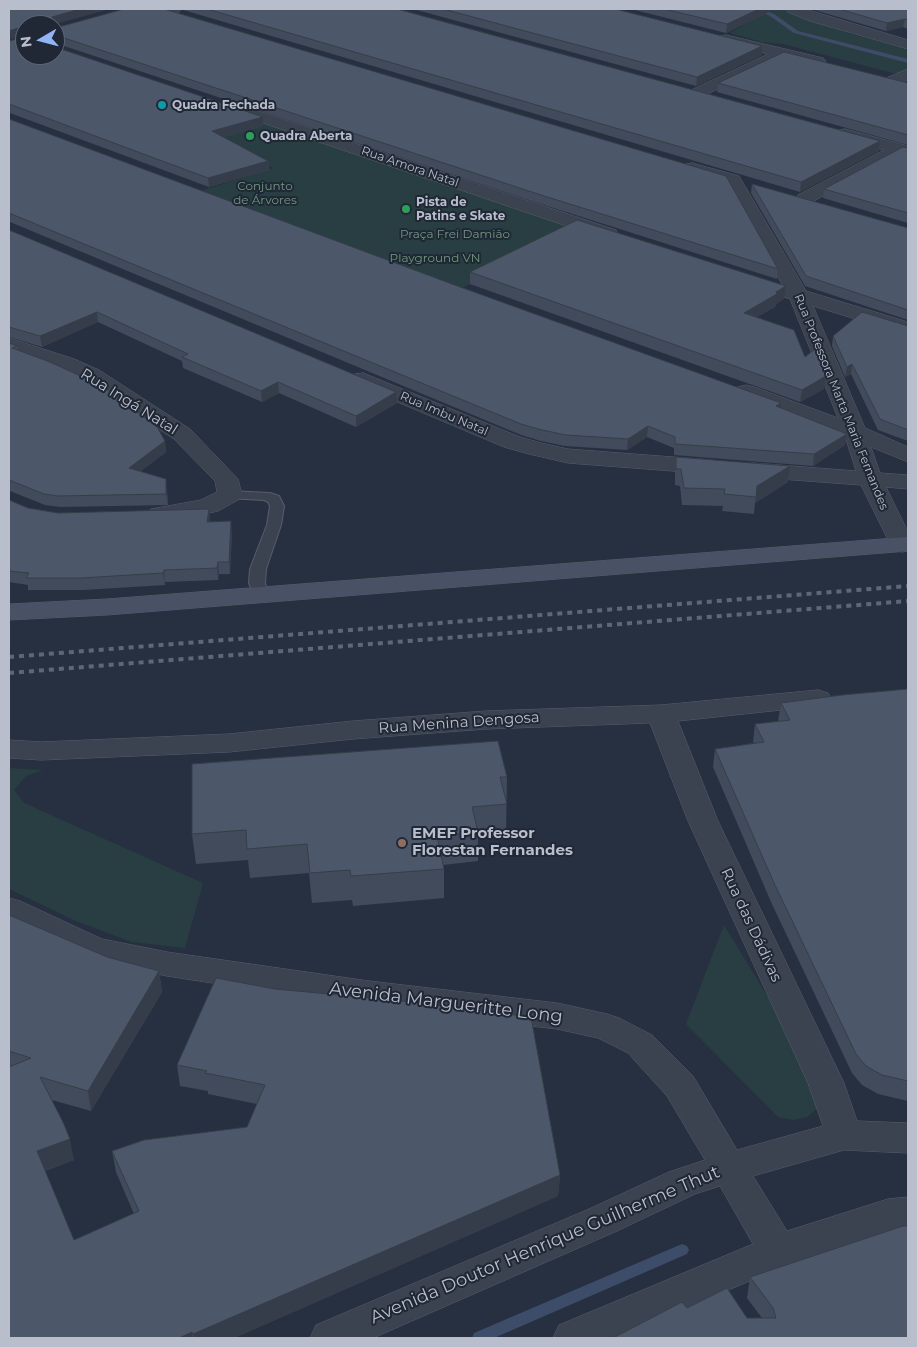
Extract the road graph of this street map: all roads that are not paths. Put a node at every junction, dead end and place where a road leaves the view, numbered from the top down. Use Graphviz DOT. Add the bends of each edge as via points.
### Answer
graph roads {
  1 [pos="793,9"];
  2 [pos="708,34"];
  3 [pos="908,45"];
  4 [pos="781,53"];
  5 [pos="835,66"];
  6 [pos="875,76"];
  7 [pos="901,80"];
  8 [pos="676,88"];
  9 [pos="695,94"];
  10 [pos="209,99"];
  11 [pos="714,99"];
  12 [pos="834,131"];
  13 [pos="903,150"];
  14 [pos="680,164"];
  15 [pos="734,180"];
  16 [pos="760,187"];
  17 [pos="786,194"];
  18 [pos="804,199"];
  19 [pos="823,205"];
  20 [pos="622,238"];
  21 [pos="770,286"];
  22 [pos="798,295"];
  23 [pos="908,329"];
  24 [pos="9,344"];
  25 [pos="348,373"];
  26 [pos="726,385"];
  27 [pos="855,432"];
  28 [pos="908,455"];
  29 [pos="870,479"];
  30 [pos="908,482"];
  31 [pos="230,494"];
  32 [pos="140,515"];
  33 [pos="905,544"];
  34 [pos="260,594"];
  35 [pos="9,612"];
  36 [pos="842,697"];
  37 [pos="661,714"];
  38 [pos="9,749"];
  39 [pos="9,908"];
  40 [pos="844,1134"];
  41 [pos="908,1138"];
  42 [pos="727,1168"];
  43 [pos="908,1213"];
  44 [pos="778,1251"];
  45 [pos="330,1338"];
  46 [pos="573,1338"];
  1 -- 3 [label="street"];
  2 -- 4 [label="street"];
  4 -- 5 [label="street"];
  4 -- 9 [label="street"];
  6 -- 7 [label="street"];
  8 -- 9 [label="street"];
  9 -- 11 [label="street"];
  10 -- 20 [label="street, Rua Amora Natal"];
  12 -- 13 [label="street"];
  13 -- 18 [label="street"];
  14 -- 15 [label="street"];
  15 -- 16 [label="street"];
  15 -- 22 [label="street, Rua Professora Marta Maria Fernandes"];
  17 -- 18 [label="street"];
  18 -- 19 [label="street"];
  21 -- 22 [label="street"];
  22 -- 23 [label="street"];
  22 -- 27 [label="street, Rua Professora Marta Maria Fernandes"];
  24 -- 31 [label="street, Rua Ingá Natal" via="91,375 165,422 182,434 226,479"];
  25 -- 29 [label="street, Rua Imbu Natal" via="512,442 560,454"];
  26 -- 27 [label="street"];
  27 -- 28 [label="street"];
  27 -- 29 [label="street, Rua Professora Marta Maria Fernandes"];
  29 -- 30 [label="street, Rua Imbu Natal"];
  29 -- 33 [label="street, Rua Professora Marta Maria Fernandes"];
  31 -- 32 [label="street" via="209,506 172,514"];
  31 -- 34 [label="lane" via="265,496 274,499 277,506 274,526 258,569"];
  33 -- 34 [label="street"];
  34 -- 35 [label="street"];
  36 -- 37 [label="street, Rua Menina Dengosa"];
  37 -- 38 [label="street, Rua Menina Dengosa" via="486,720 229,743"];
  37 -- 40 [label="street, Rua das Dádivas" via="703,820 826,1083"];
  39 -- 42 [label="street, Avenida Margueritte Long" via="95,949 167,964 368,994 557,1016 608,1027 640,1044 680,1086"];
  40 -- 41 [label="street, Avenida Doutor Henrique Guilherme Thut"];
  40 -- 42 [label="street, Avenida Doutor Henrique Guilherme Thut"];
  42 -- 44 [label="street, Avenida Margueritte Long"];
  42 -- 45 [label="street, Avenida Doutor Henrique Guilherme Thut" via="682,1183"];
  43 -- 44 [label="street" via="888,1215"];
  44 -- 46 [label="street" via="722,1284"];
}
